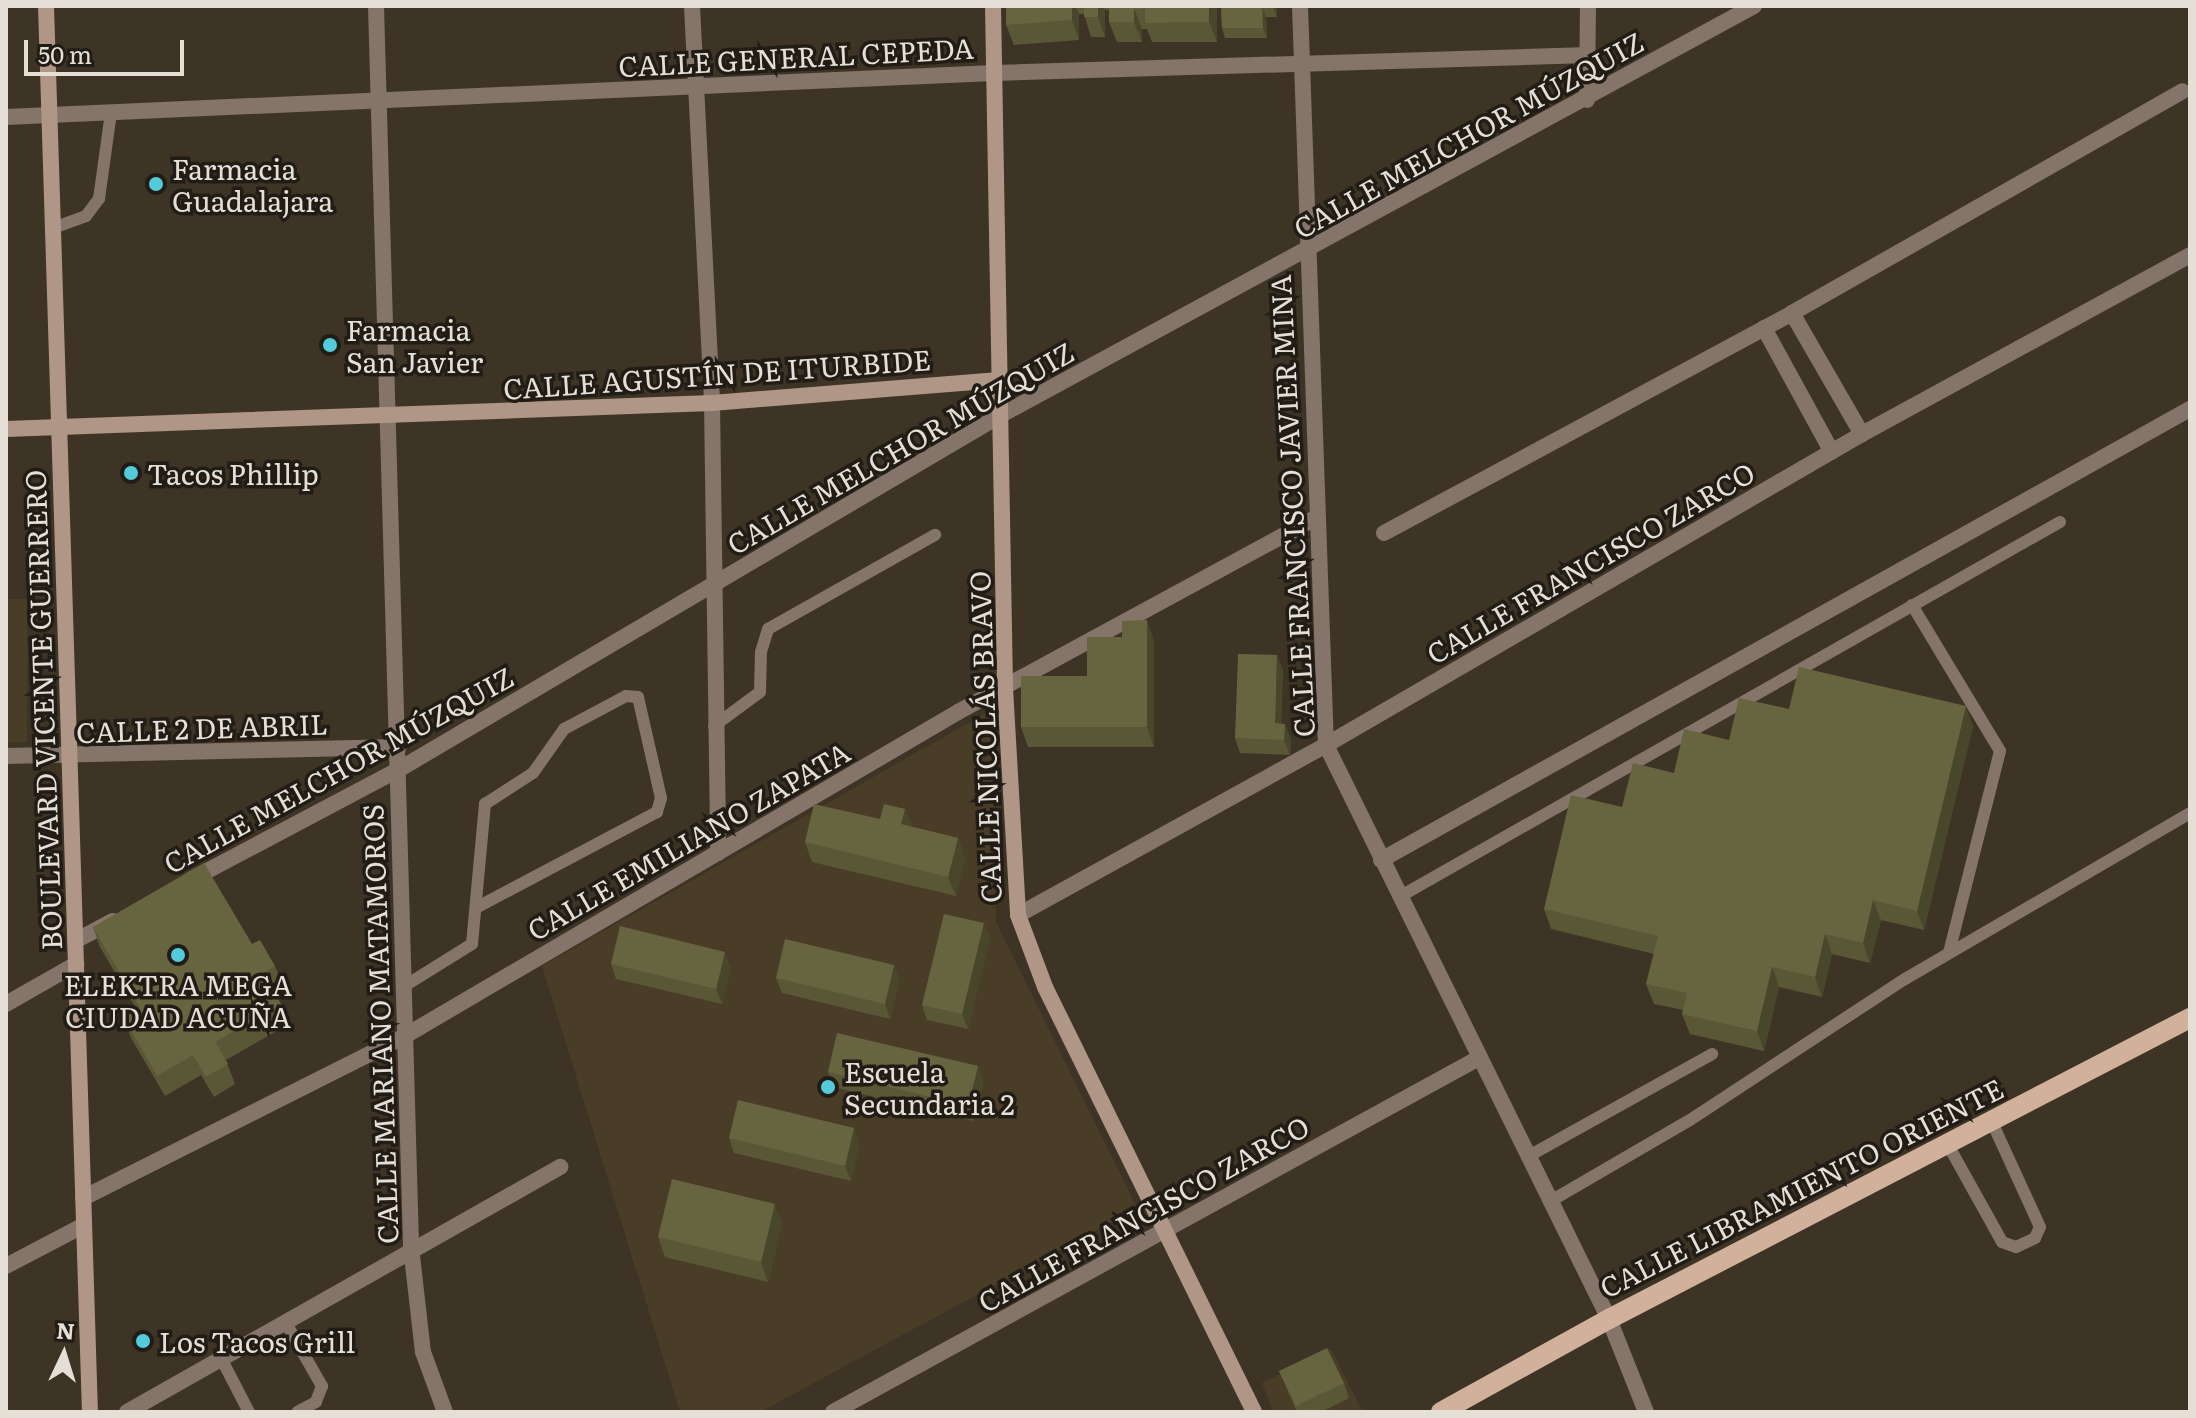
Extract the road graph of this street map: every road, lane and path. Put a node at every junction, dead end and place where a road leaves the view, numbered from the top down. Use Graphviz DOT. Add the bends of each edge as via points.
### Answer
graph roads {
  1 [pos="46,6"];
  2 [pos="376,6"];
  3 [pos="692,6"];
  4 [pos="993,6"];
  5 [pos="1300,6"];
  6 [pos="1588,6"];
  7 [pos="1754,6"];
  8 [pos="1589,55"];
  9 [pos="1301,63"];
  10 [pos="994,73"];
  11 [pos="695,87"];
  12 [pos="2182,91"];
  13 [pos="1587,100"];
  14 [pos="379,104"];
  15 [pos="111,113"];
  16 [pos="49,116"];
  17 [pos="6,117"];
  18 [pos="53,228"];
  19 [pos="1305,253"];
  20 [pos="2190,255"];
  21 [pos="1792,313"];
  22 [pos="1764,328"];
  23 [pos="999,380"];
  24 [pos="712,403"];
  25 [pos="2190,409"];
  26 [pos="1001,415"];
  27 [pos="391,418"];
  28 [pos="59,427"];
  29 [pos="6,429"];
  30 [pos="1862,434"];
  31 [pos="1832,452"];
  32 [pos="1315,518"];
  33 [pos="2060,522"];
  34 [pos="1384,533"];
  35 [pos="935,535"];
  36 [pos="717,583"];
  37 [pos="1912,605"];
  38 [pos="1005,688"];
  39 [pos="714,726"];
  40 [pos="1326,745"];
  41 [pos="399,747"];
  42 [pos="6,756"];
  43 [pos="69,756"];
  44 [pos="398,770"];
  45 [pos="2190,813"];
  46 [pos="718,853"];
  47 [pos="1381,860"];
  48 [pos="174,889"];
  49 [pos="1399,897"];
  50 [pos="476,908"];
  51 [pos="132,911"];
  52 [pos="1018,915"];
  53 [pos="75,941"];
  54 [pos="1949,953"];
  55 [pos="76,964"];
  56 [pos="403,987"];
  57 [pos="6,1004"];
  58 [pos="2190,1018"];
  59 [pos="403,1037"];
  60 [pos="1712,1054"];
  61 [pos="1477,1059"];
  62 [pos="1991,1120"];
  63 [pos="1947,1143"];
  64 [pos="1527,1157"];
  65 [pos="560,1167"];
  66 [pos="83,1198"];
  67 [pos="1549,1202"];
  68 [pos="84,1225"];
  69 [pos="1164,1233"];
  70 [pos="411,1247"];
  71 [pos="6,1266"];
  72 [pos="1609,1319"];
  73 [pos="286,1323"];
  74 [pos="222,1360"];
  75 [pos="90,1412"];
  76 [pos="127,1412"];
  77 [pos="249,1412"];
  78 [pos="297,1412"];
  79 [pos="445,1412"];
  80 [pos="833,1412"];
  81 [pos="1254,1412"];
  82 [pos="1441,1412"];
  83 [pos="1646,1412"];
  1 -- 16 [label="street, BOULEVARD VICENTE GUERRERO"];
  2 -- 14 [label="street, CALLE MARIANO MATAMOROS"];
  3 -- 11 [label="street"];
  4 -- 10 [label="street, CALLE NICOLÁS BRAVO"];
  5 -- 9 [label="street, CALLE FRANCISCO JAVIER MINA"];
  6 -- 8 [label="street"];
  7 -- 13 [label="street, CALLE MELCHOR MÚZQUIZ"];
  8 -- 9 [label="street, CALLE GENERAL CEPEDA"];
  8 -- 13 [label="street"];
  9 -- 10 [label="street, CALLE GENERAL CEPEDA"];
  9 -- 19 [label="street, CALLE FRANCISCO JAVIER MINA"];
  10 -- 11 [label="street, CALLE GENERAL CEPEDA"];
  10 -- 23 [label="street, CALLE NICOLÁS BRAVO"];
  11 -- 14 [label="street, CALLE GENERAL CEPEDA"];
  11 -- 24 [label="street"];
  12 -- 21 [label="street"];
  13 -- 19 [label="street, CALLE MELCHOR MÚZQUIZ"];
  14 -- 15 [label="street, CALLE GENERAL CEPEDA"];
  14 -- 27 [label="street, CALLE MARIANO MATAMOROS"];
  15 -- 16 [label="street, CALLE GENERAL CEPEDA"];
  15 -- 18 [label="lane" via="99,199 86,216"];
  16 -- 17 [label="street, CALLE GENERAL CEPEDA"];
  16 -- 18 [label="street, BOULEVARD VICENTE GUERRERO"];
  18 -- 28 [label="street, BOULEVARD VICENTE GUERRERO"];
  19 -- 26 [label="street, CALLE MELCHOR MÚZQUIZ"];
  19 -- 32 [label="street, CALLE FRANCISCO JAVIER MINA"];
  20 -- 30 [label="street, CALLE FRANCISCO ZARCO"];
  21 -- 22 [label="street"];
  21 -- 30 [label="street"];
  22 -- 31 [label="street"];
  22 -- 34 [label="street"];
  23 -- 24 [label="street, CALLE AGUSTÍN DE ITURBIDE"];
  23 -- 26 [label="street, CALLE NICOLÁS BRAVO"];
  24 -- 27 [label="street, CALLE AGUSTÍN DE ITURBIDE"];
  24 -- 36 [label="street"];
  25 -- 47 [label="street"];
  26 -- 36 [label="street, CALLE MELCHOR MÚZQUIZ"];
  26 -- 38 [label="street, CALLE NICOLÁS BRAVO"];
  27 -- 28 [label="street, CALLE AGUSTÍN DE ITURBIDE"];
  27 -- 41 [label="street, CALLE MARIANO MATAMOROS"];
  28 -- 29 [label="street, CALLE AGUSTÍN DE ITURBIDE"];
  28 -- 43 [label="street, BOULEVARD VICENTE GUERRERO"];
  30 -- 31 [label="street, CALLE FRANCISCO ZARCO"];
  31 -- 40 [label="street, CALLE FRANCISCO ZARCO"];
  32 -- 38 [label="street, CALLE EMILIANO ZAPATA"];
  32 -- 40 [label="street, CALLE FRANCISCO JAVIER MINA"];
  33 -- 37 [label="lane"];
  35 -- 39 [label="lane" via="768,629 761,652 760,692"];
  36 -- 39 [label="street"];
  36 -- 44 [label="street, CALLE MELCHOR MÚZQUIZ"];
  37 -- 49 [label="lane"];
  37 -- 54 [label="lane" via="2000,751"];
  38 -- 46 [label="street, CALLE EMILIANO ZAPATA"];
  38 -- 52 [label="street, CALLE NICOLÁS BRAVO"];
  39 -- 46 [label="street"];
  40 -- 47 [label="street, CALLE FRANCISCO JAVIER MINA"];
  40 -- 52 [label="street, CALLE FRANCISCO ZARCO"];
  41 -- 43 [label="street, CALLE 2 DE ABRIL"];
  41 -- 44 [label="street, CALLE MARIANO MATAMOROS"];
  42 -- 43 [label="street, CALLE 2 DE ABRIL"];
  43 -- 53 [label="street, BOULEVARD VICENTE GUERRERO"];
  44 -- 48 [label="street, CALLE MELCHOR MÚZQUIZ"];
  44 -- 56 [label="street, CALLE MARIANO MATAMOROS"];
  45 -- 54 [label="lane"];
  46 -- 59 [label="street, CALLE EMILIANO ZAPATA"];
  47 -- 49 [label="street, CALLE FRANCISCO JAVIER MINA"];
  49 -- 61 [label="street, CALLE FRANCISCO JAVIER MINA"];
  50 -- 50 [label="lane" via="657,812 661,798 638,697 626,696 564,729 533,773 483,806"];
  50 -- 56 [label="lane" via="468,949"];
  51 -- 53 [label="street"];
  52 -- 69 [label="street, CALLE NICOLÁS BRAVO" via="1045,987"];
  53 -- 55 [label="street, BOULEVARD VICENTE GUERRERO"];
  54 -- 67 [label="lane" via="1690,1120"];
  55 -- 57 [label="street"];
  55 -- 66 [label="street, BOULEVARD VICENTE GUERRERO"];
  56 -- 59 [label="street, CALLE MARIANO MATAMOROS"];
  58 -- 62 [label="main road, CALLE LIBRAMIENTO ORIENTE"];
  59 -- 66 [label="street, CALLE EMILIANO ZAPATA"];
  59 -- 70 [label="street, CALLE MARIANO MATAMOROS"];
  60 -- 64 [label="lane"];
  61 -- 64 [label="street, CALLE FRANCISCO JAVIER MINA"];
  61 -- 69 [label="street, CALLE FRANCISCO ZARCO"];
  62 -- 63 [label="main road, CALLE LIBRAMIENTO ORIENTE"];
  62 -- 63 [label="lane" via="2040,1227 2035,1238 2016,1247 2002,1242"];
  63 -- 72 [label="main road, CALLE LIBRAMIENTO ORIENTE"];
  64 -- 67 [label="street, CALLE FRANCISCO JAVIER MINA"];
  65 -- 70 [label="street"];
  66 -- 68 [label="street, BOULEVARD VICENTE GUERRERO"];
  67 -- 72 [label="street, CALLE FRANCISCO JAVIER MINA"];
  68 -- 71 [label="street"];
  68 -- 75 [label="street, BOULEVARD VICENTE GUERRERO"];
  69 -- 80 [label="street, CALLE FRANCISCO ZARCO"];
  69 -- 81 [label="street, CALLE NICOLÁS BRAVO"];
  70 -- 73 [label="street"];
  70 -- 79 [label="street, CALLE MARIANO MATAMOROS" via="423,1352"];
  72 -- 82 [label="main road, CALLE LIBRAMIENTO ORIENTE"];
  72 -- 83 [label="street, CALLE FRANCISCO JAVIER MINA"];
  73 -- 74 [label="street"];
  73 -- 78 [label="lane" via="322,1386 316,1402"];
  74 -- 76 [label="street"];
  74 -- 77 [label="lane"];
}
